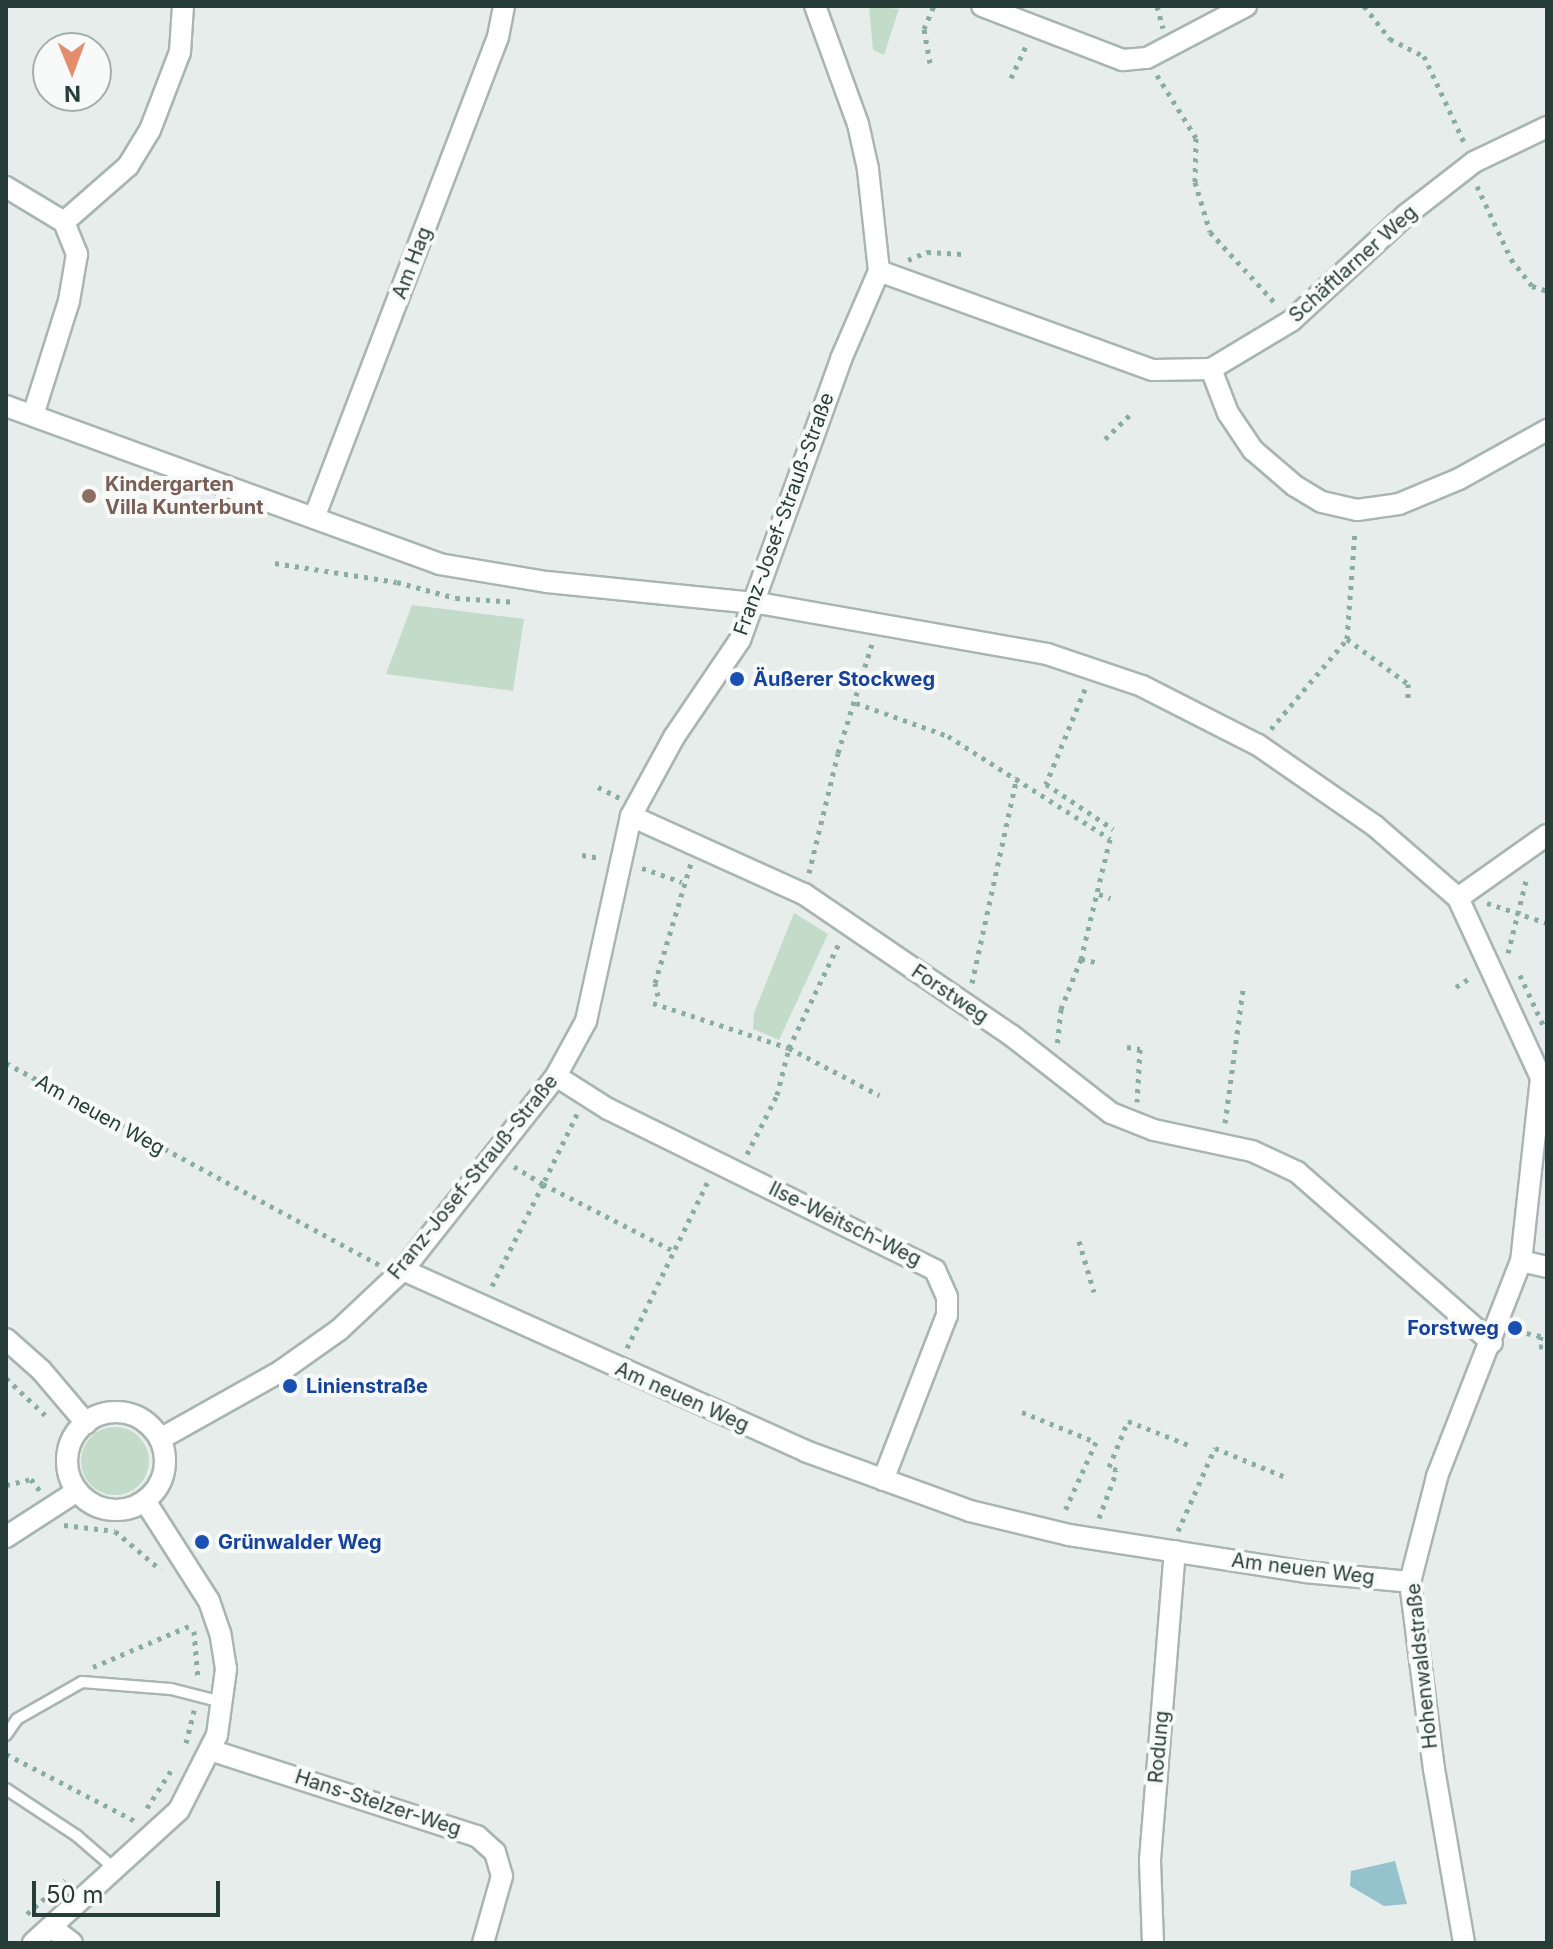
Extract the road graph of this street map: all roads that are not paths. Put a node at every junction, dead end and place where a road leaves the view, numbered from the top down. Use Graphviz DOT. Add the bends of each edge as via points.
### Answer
graph roads {
  1 [pos="183,6"];
  2 [pos="504,6"];
  3 [pos="815,6"];
  4 [pos="982,6"];
  5 [pos="1246,6"];
  6 [pos="1547,127"];
  7 [pos="6,187"];
  8 [pos="64,222"];
  9 [pos="879,271"];
  10 [pos="1211,369"];
  11 [pos="6,406"];
  12 [pos="33,415"];
  13 [pos="1547,430"];
  14 [pos="314,518"];
  15 [pos="755,602"];
  16 [pos="631,816"];
  17 [pos="1540,840"];
  18 [pos="1458,898"];
  19 [pos="556,1076"];
  20 [pos="1521,1261"];
  21 [pos="1547,1267"];
  22 [pos="403,1270"];
  23 [pos="1495,1335"];
  24 [pos="6,1339"];
  25 [pos="86,1423"];
  26 [pos="160,1439"];
  27 [pos="883,1480"];
  28 [pos="77,1491"];
  29 [pos="145,1501"];
  30 [pos="6,1537"];
  31 [pos="1172,1550"];
  32 [pos="1410,1582"];
  33 [pos="224,1703"];
  34 [pos="6,1735"];
  35 [pos="210,1750"];
  36 [pos="6,1789"];
  37 [pos="115,1869"];
  38 [pos="51,1927"];
  39 [pos="33,1943"];
  40 [pos="72,1943"];
  41 [pos="483,1943"];
  42 [pos="1153,1943"];
  43 [pos="1464,1943"];
  1 -- 8 [label="street" via="180,52 150,130 128,166"];
  2 -- 14 [label="street, Am Hag" via="498,37"];
  3 -- 9 [label="street, Franz-Josef-Strauß-Straße" via="858,124"];
  4 -- 5 [label="street" via="1123,60 1147,58"];
  6 -- 10 [label="street, Schäftlarner Weg" via="1474,162 1406,215 1291,321"];
  7 -- 8 [label="street"];
  8 -- 12 [label="street" via="77,254 75,276"];
  9 -- 10 [label="street, Schäftlarner Weg" via="1153,370"];
  9 -- 15 [label="street, Franz-Josef-Strauß-Straße" via="835,373"];
  10 -- 13 [label="street" via="1228,413 1253,450 1322,502 1357,510 1399,504 1459,479"];
  11 -- 12 [label="street"];
  12 -- 14 [label="street"];
  14 -- 15 [label="street" via="439,564 547,582"];
  15 -- 16 [label="street, Franz-Josef-Strauß-Straße" via="740,640 674,737"];
  15 -- 18 [label="street" via="1047,654 1142,686 1258,745 1375,826"];
  16 -- 19 [label="street, Franz-Josef-Strauß-Straße" via="586,1021"];
  16 -- 23 [label="street, Forstweg" via="804,894 966,1004 1111,1113 1252,1151 1297,1172"];
  17 -- 18 [label="street"];
  18 -- 20 [label="street, Hohenwaldstraße" via="1541,1078"];
  19 -- 22 [label="street, Franz-Josef-Strauß-Straße"];
  19 -- 27 [label="street, Ilse-Weitsch-Weg" via="717,1162 925,1262 942,1283 947,1315"];
  20 -- 21 [label="street"];
  20 -- 23 [label="street, Hohenwaldstraße"];
  22 -- 26 [label="street, Franz-Josef-Strauß-Straße" via="339,1330 281,1371"];
  22 -- 27 [label="street, Am neuen Weg" via="617,1368"];
  23 -- 32 [label="street, Hohenwaldstraße" via="1437,1477"];
  24 -- 25 [label="street"];
  25 -- 26 [label="street" via="120,1413 143,1421"];
  25 -- 28 [label="street" via="68,1455"];
  26 -- 29 [label="street" via="163,1472"];
  27 -- 31 [label="street, Am neuen Weg" via="970,1511 1056,1533"];
  28 -- 29 [label="street" via="104,1509 125,1509"];
  28 -- 30 [label="street"];
  29 -- 33 [label="street" via="209,1601 226,1669"];
  31 -- 32 [label="street, Am neuen Weg"];
  31 -- 42 [label="street, Rodung" via="1150,1860"];
  32 -- 43 [label="street, Hohenwaldstraße"];
  33 -- 34 [label="lane" via="171,1689 82,1682 17,1719"];
  33 -- 35 [label="street"];
  35 -- 37 [label="street" via="179,1810"];
  35 -- 41 [label="street, Hans-Stelzer-Weg" via="477,1836 495,1852 502,1876"];
  36 -- 37 [label="lane" via="77,1836"];
  37 -- 38 [label="street"];
  38 -- 39 [label="street"];
  38 -- 40 [label="street"];
}
